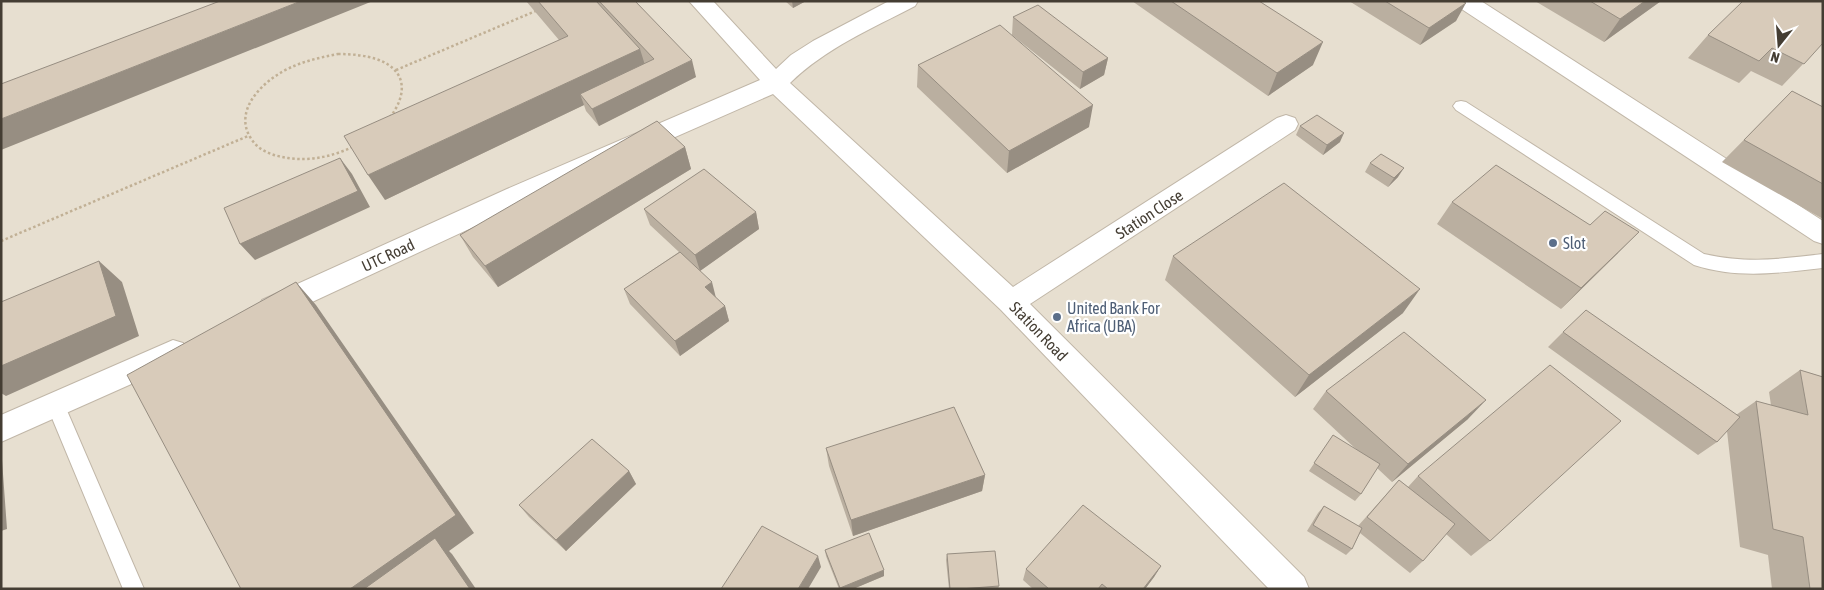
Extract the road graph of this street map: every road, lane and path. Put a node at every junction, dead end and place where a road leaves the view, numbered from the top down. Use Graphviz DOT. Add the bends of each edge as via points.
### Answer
graph roads {
  1 [pos="700,1"];
  2 [pos="907,1"];
  3 [pos="1465,1"];
  4 [pos="540,9"];
  5 [pos="396,70"];
  6 [pos="776,83"];
  7 [pos="1461,106"];
  8 [pos="1286,124"];
  9 [pos="248,136"];
  10 [pos="1823,234"];
  11 [pos="1,241"];
  12 [pos="1823,262"];
  13 [pos="1011,302"];
  14 [pos="254,316"];
  15 [pos="191,344"];
  16 [pos="56,406"];
  17 [pos="1,429"];
  18 [pos="134,589"];
  19 [pos="1292,589"];
  1 -- 6 [label="street, Station Road"];
  2 -- 6 [label="street" via="821,46"];
  3 -- 10 [label="street"];
  4 -- 5 [label="path"];
  5 -- 9 [label="path" via="381,59 362,54 313,58 289,68 268,82 253,98 245,116"];
  5 -- 9 [label="path" via="402,84 401,100 391,118 350,148 297,159 273,156 256,146"];
  6 -- 13 [label="street, Station Road"];
  6 -- 14 [label="street, UTC Road" via="516,196"];
  7 -- 12 [label="lane" via="1700,260 1733,267 1764,268"];
  8 -- 13 [label="street, Station Close"];
  9 -- 11 [label="path"];
  13 -- 19 [label="street, Station Road"];
  15 -- 16 [label="street"];
  16 -- 17 [label="street"];
  16 -- 18 [label="lane"];
}
